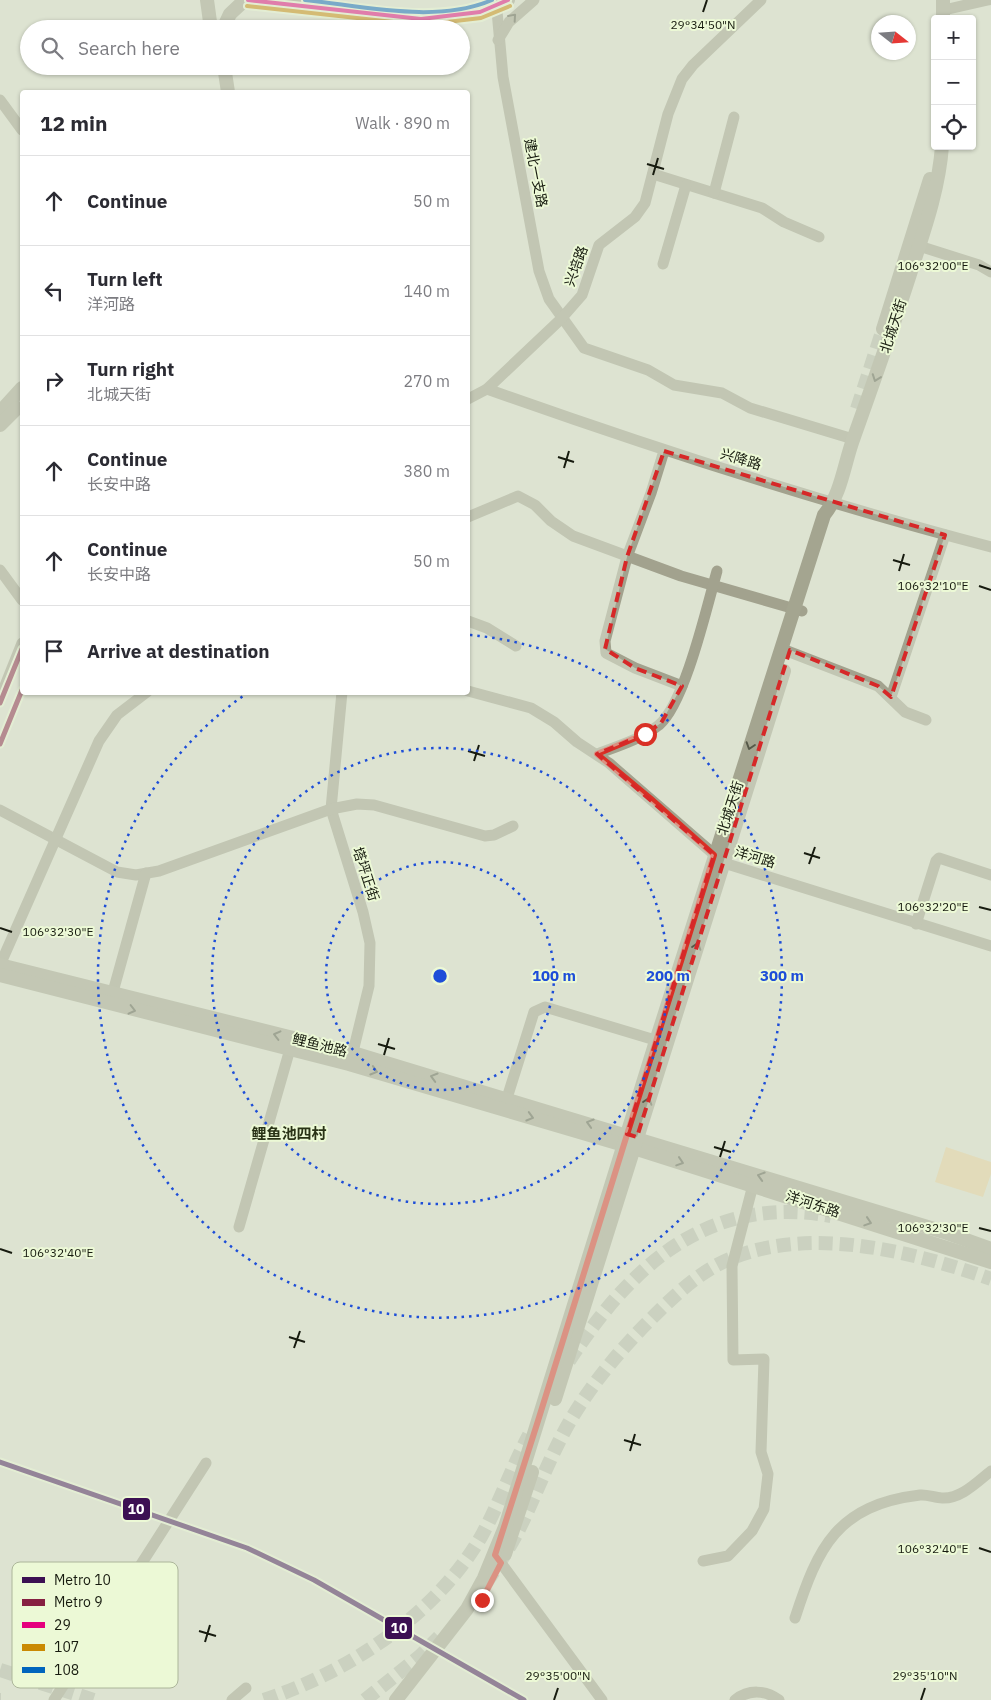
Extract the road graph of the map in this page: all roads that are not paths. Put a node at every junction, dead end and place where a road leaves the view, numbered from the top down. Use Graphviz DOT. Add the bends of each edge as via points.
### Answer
graph roads {
  1 [pos="207,0"];
  2 [pos="246,0"];
  3 [pos="496,0"];
  4 [pos="508,0"];
  5 [pos="534,0"];
  6 [pos="761,0"];
  7 [pos="988,0"];
  8 [pos="943,9"];
  9 [pos="210,20"];
  10 [pos="227,20"];
  11 [pos="498,40"];
  12 [pos="217,75"];
  13 [pos="225,75"];
  14 [pos="219,90"];
  15 [pos="228,90"];
  16 [pos="0,100"];
  17 [pos="734,117"];
  18 [pos="20,127"];
  19 [pos="936,150"];
  20 [pos="942,150"];
  21 [pos="653,174"];
  22 [pos="686,185"];
  23 [pos="714,193"];
  24 [pos="819,237"];
  25 [pos="920,246"];
  26 [pos="663,264"];
  27 [pos="991,272"];
  28 [pos="562,319"];
  29 [pos="882,328"];
  30 [pos="20,390"];
  31 [pos="487,390"];
  32 [pos="470,398"];
  33 [pos="20,404"];
  34 [pos="0,412"];
  35 [pos="0,425"];
  36 [pos="853,439"];
  37 [pos="664,451"];
  38 [pos="833,503"];
  39 [pos="470,516"];
  40 [pos="944,535"];
  41 [pos="991,547"];
  42 [pos="627,557"];
  43 [pos="0,570"];
  44 [pos="718,571"];
  45 [pos="713,585"];
  46 [pos="20,597"];
  47 [pos="798,610"];
  48 [pos="470,622"];
  49 [pos="516,646"];
  50 [pos="20,648"];
  51 [pos="786,649"];
  52 [pos="682,686"];
  53 [pos="470,691"];
  54 [pos="143,695"];
  55 [pos="342,695"];
  56 [pos="891,697"];
  57 [pos="0,698"];
  58 [pos="926,720"];
  59 [pos="597,754"];
  60 [pos="331,809"];
  61 [pos="0,810"];
  62 [pos="513,826"];
  63 [pos="54,840"];
  64 [pos="719,859"];
  65 [pos="146,873"];
  66 [pos="991,875"];
  67 [pos="916,924"];
  68 [pos="991,946"];
  69 [pos="0,965"];
  70 [pos="0,975"];
  71 [pos="111,999"];
  72 [pos="661,1042"];
  73 [pos="290,1049"];
  74 [pos="351,1058"];
  75 [pos="507,1098"];
  76 [pos="630,1141"];
  77 [pos="753,1186"];
  78 [pos="239,1227"];
  79 [pos="944,1232"];
  80 [pos="991,1243"];
  81 [pos="991,1249"];
  82 [pos="991,1262"];
  83 [pos="206,1463"];
  84 [pos="991,1471"];
  85 [pos="498,1559"];
  86 [pos="703,1561"];
  87 [pos="143,1562"];
  88 [pos="795,1618"];
  89 [pos="62,1688"];
  90 [pos="246,1688"];
  91 [pos="54,1700"];
  92 [pos="232,1700"];
  93 [pos="396,1700"];
  94 [pos="405,1700"];
  95 [pos="602,1700"];
  96 [pos="735,1700"];
  97 [pos="779,1700"];
  1 -- 9 [label="main road"];
  2 -- 4 [label="main road" via="421,19 480,12"];
  2 -- 10 [label="main road"];
  3 -- 11 [label="street, 建北一支路"];
  11 -- 5 [label="street, one-way" via="518,11"];
  6 -- 21 [label="street, 兴培路" via="682,79 673,98"];
  7 -- 8 [label="street"];
  11 -- 28 [label="street, 建北一支路" via="539,271 549,299"];
  12 -- 14 [label="main road"];
  13 -- 15 [label="main road"];
  16 -- 18 [label="street"];
  17 -- 23 [label="street"];
  19 -- 29 [label="main road"];
  20 -- 25 [label="main road, 北城天街" via="938,180"];
  21 -- 22 [label="street"];
  21 -- 28 [label="street, 兴培路" via="642,209 599,244 582,295"];
  22 -- 23 [label="street"];
  22 -- 26 [label="street"];
  23 -- 24 [label="street" via="762,208 784,222"];
  25 -- 27 [label="street"];
  25 -- 36 [label="main road, 北城天街, one-way"];
  28 -- 31 [label="street, 兴培路"];
  28 -- 36 [label="street, 建北一支路" via="580,345 590,352 648,370 674,385 722,393 750,408"];
  30 -- 34 [label="main road"];
  31 -- 32 [label="street, 兴培路"];
  31 -- 37 [label="street, 兴降路"];
  33 -- 35 [label="main road"];
  36 -- 38 [label="main road, 北城天街"];
  37 -- 38 [label="street, 兴降路"];
  37 -- 42 [label="street"];
  38 -- 40 [label="street, 兴降路"];
  38 -- 47 [label="main road, 北城天街" via="824,514"];
  39 -- 42 [label="street" via="518,496 535,505 573,536"];
  40 -- 41 [label="street, 兴降路"];
  40 -- 56 [label="street"];
  42 -- 45 [label="street"];
  42 -- 52 [label="street" via="605,641 606,653"];
  43 -- 46 [label="street"];
  44 -- 45 [label="street"];
  45 -- 47 [label="street"];
  45 -- 52 [label="street"];
  47 -- 51 [label="main road, 北城天街"];
  48 -- 49 [label="street"];
  50 -- 57 [label="street"];
  51 -- 56 [label="street" via="878,686"];
  51 -- 64 [label="main road, 北城天街"];
  52 -- 59 [label="street" via="661,723 639,738"];
  53 -- 59 [label="street, 洋河路" via="531,708"];
  54 -- 63 [label="street" via="117,715 99,741"];
  55 -- 60 [label="street, 塔坪正街"];
  56 -- 58 [label="street" via="905,712"];
  59 -- 64 [label="street, 洋河路"];
  60 -- 62 [label="street" via="357,804 374,805 485,836"];
  60 -- 65 [label="street" via="159,872"];
  60 -- 74 [label="street, 塔坪正街" via="370,942 369,986"];
  61 -- 63 [label="street"];
  63 -- 65 [label="street" via="117,872"];
  63 -- 69 [label="street"];
  64 -- 67 [label="street, 洋河路"];
  64 -- 72 [label="main road, 北城天街"];
  65 -- 71 [label="street"];
  66 -- 67 [label="street" via="939,858"];
  67 -- 68 [label="street, 洋河路"];
  69 -- 71 [label="main road, 鲤鱼池路"];
  70 -- 71 [label="main road, 鲤鱼池路"];
  71 -- 73 [label="main road, 鲤鱼池路, one-way"];
  74 -- 71 [label="main road, 鲤鱼池路, one-way"];
  72 -- 75 [label="street" via="540,1008 534,1012"];
  72 -- 76 [label="main road, 北城天街"];
  73 -- 74 [label="main road, 鲤鱼池路"];
  73 -- 78 [label="street"];
  75 -- 74 [label="main road, 鲤鱼池路, one-way"];
  74 -- 76 [label="main road, 鲤鱼池路, one-way"];
  76 -- 75 [label="main road, 鲤鱼池路, one-way"];
  76 -- 77 [label="main road, 洋河东路, one-way"];
  79 -- 76 [label="main road, 洋河东路, one-way"];
  76 -- 85 [label="main road, 北城天街" via="537,1424"];
  77 -- 82 [label="main road, 洋河东路, one-way"];
  77 -- 86 [label="street" via="732,1266 732,1360 764,1359 761,1452 768,1474 764,1509 752,1531 728,1556"];
  79 -- 80 [label="street"];
  79 -- 81 [label="main road, 洋河东路"];
  83 -- 87 [label="street"];
  84 -- 88 [label="street" via="966,1491 944,1498 922,1494 884,1501 841,1525 822,1549"];
  85 -- 93 [label="main road" via="467,1609"];
  85 -- 94 [label="main road" via="470,1619"];
  85 -- 95 [label="street"];
  89 -- 91 [label="street"];
  90 -- 92 [label="street"];
  96 -- 97 [label="street" via="743,1694 758,1692"];
}
